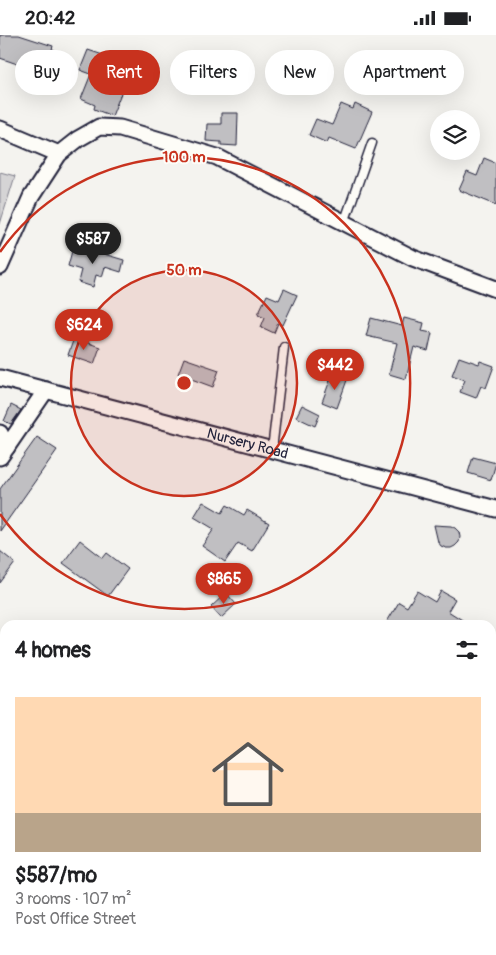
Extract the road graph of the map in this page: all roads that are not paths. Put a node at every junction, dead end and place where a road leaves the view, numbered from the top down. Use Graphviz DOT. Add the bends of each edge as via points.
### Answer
graph roads {
  1 [pos="0,129"];
  2 [pos="372,143"];
  3 [pos="59,154"];
  4 [pos="344,223"];
  5 [pos="0,267"];
  6 [pos="496,289"];
  7 [pos="284,347"];
  8 [pos="0,378"];
  9 [pos="46,390"];
  10 [pos="0,433"];
  11 [pos="272,450"];
  12 [pos="4,452"];
  13 [pos="496,509"];
  1 -- 3 [label="street"];
  2 -- 4 [label="lane"];
  3 -- 4 [label="street" via="99,127 120,128 217,157"];
  3 -- 5 [label="street" via="31,197"];
  4 -- 6 [label="street" via="413,258"];
  7 -- 11 [label="lane"];
  8 -- 9 [label="street, Nursery Road"];
  9 -- 11 [label="street, Nursery Road"];
  9 -- 12 [label="street"];
  10 -- 12 [label="street"];
  11 -- 13 [label="street, Nursery Road"];
}
